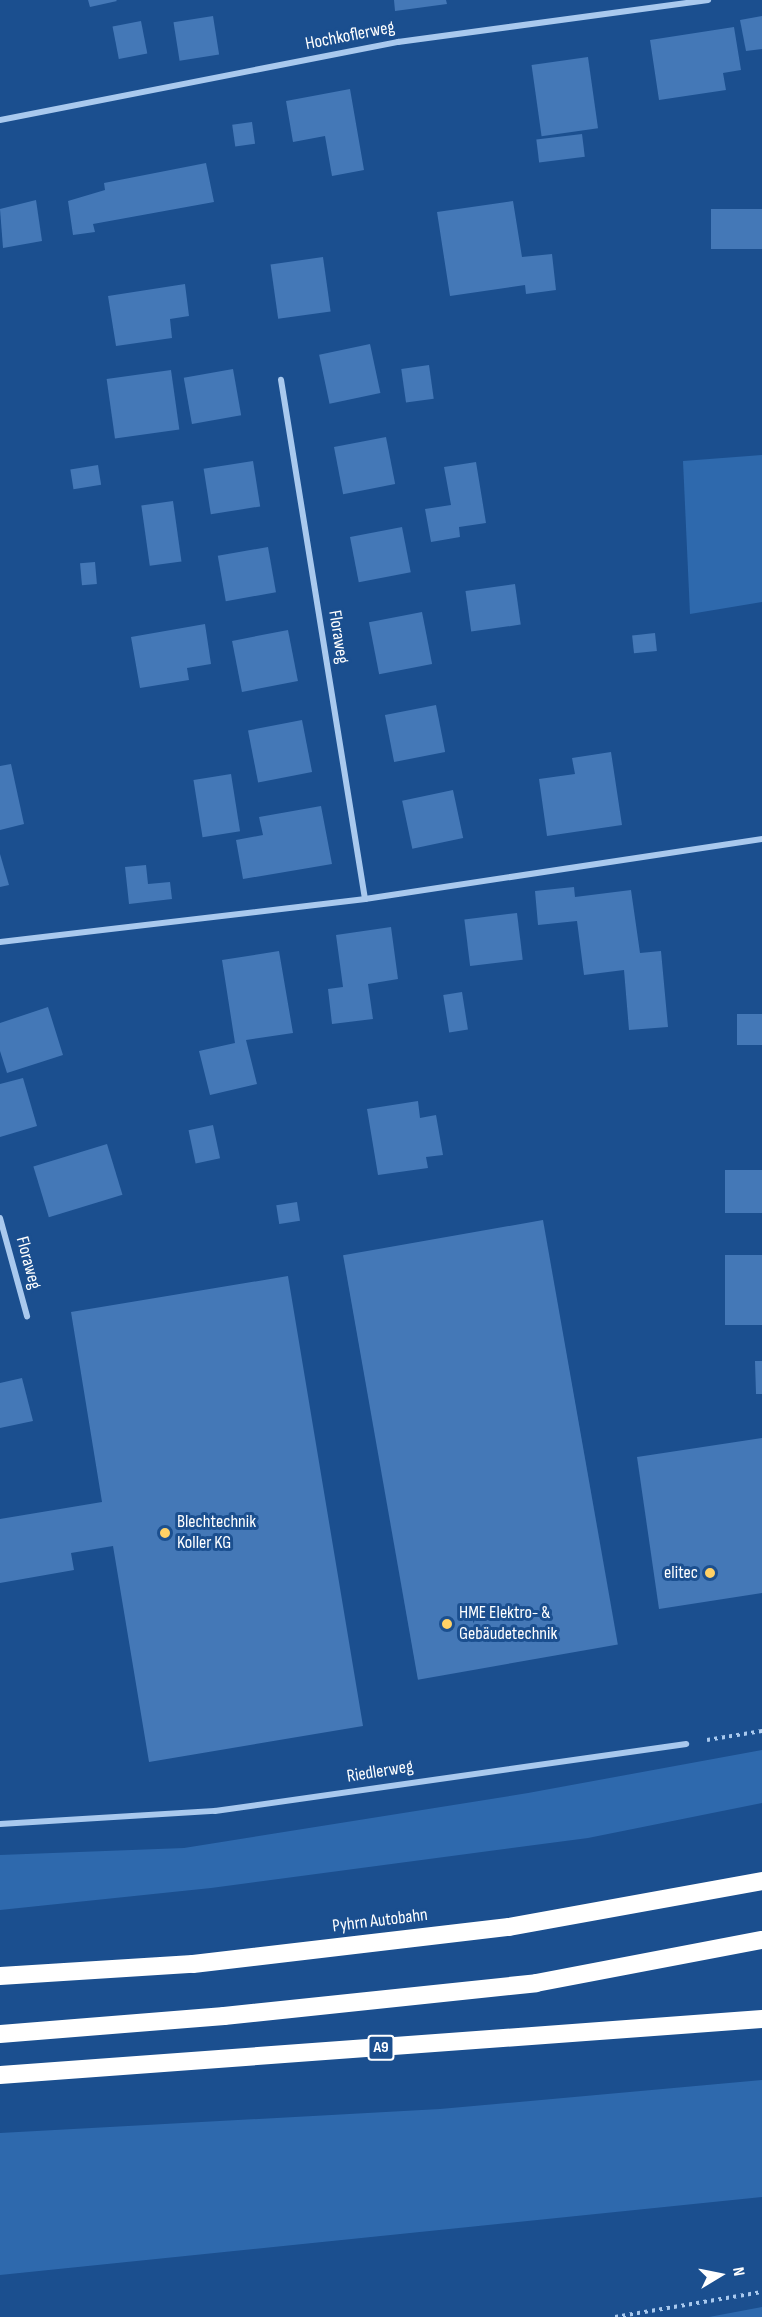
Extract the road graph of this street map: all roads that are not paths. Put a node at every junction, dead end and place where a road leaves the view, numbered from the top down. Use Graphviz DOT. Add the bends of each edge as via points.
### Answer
graph roads {
  1 [pos="708,0"];
  2 [pos="0,120"];
  3 [pos="281,380"];
  4 [pos="762,839"];
  5 [pos="365,899"];
  6 [pos="0,942"];
  7 [pos="0,1218"];
  8 [pos="27,1316"];
  9 [pos="686,1744"];
  10 [pos="0,1824"];
  11 [pos="762,1881"];
  12 [pos="762,1940"];
  13 [pos="0,1976"];
  14 [pos="762,2019"];
  15 [pos="0,2034"];
  16 [pos="0,2075"];
  1 -- 2 [label="street, Hochkoflerweg" via="398,42"];
  3 -- 5 [label="street, Floraweg"];
  4 -- 5 [label="street"];
  5 -- 6 [label="street"];
  7 -- 8 [label="street, Floraweg"];
  9 -- 10 [label="street, Riedlerweg" via="215,1811"];
  11 -- 13 [label="highway, Pyhrn Autobahn" via="509,1927 193,1964"];
  12 -- 15 [label="highway" via="536,1983 224,2016"];
  14 -- 16 [label="highway, A9"];
}
